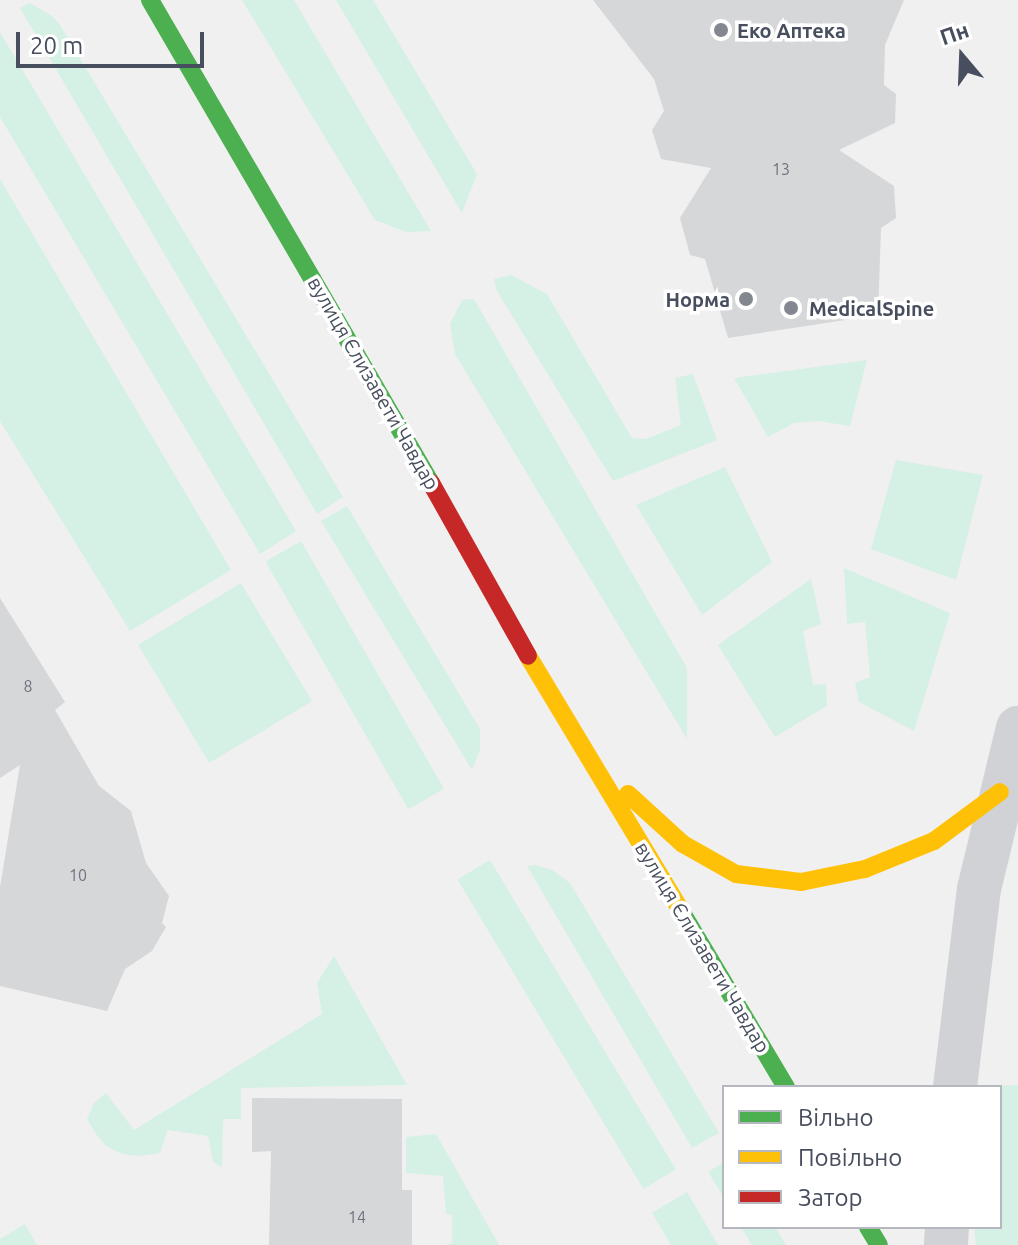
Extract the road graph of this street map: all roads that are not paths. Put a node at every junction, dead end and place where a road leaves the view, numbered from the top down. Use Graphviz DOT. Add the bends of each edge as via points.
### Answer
graph roads {
  1 [pos="150,0"];
  2 [pos="1018,728"];
  3 [pos="597,766"];
  4 [pos="1000,792"];
  5 [pos="785,1085"];
  6 [pos="955,1085"];
  1 -- 3 [label="street, вулиця Єлизавети Чавдар"];
  2 -- 4 [label="street"];
  3 -- 4 [label="street, вулиця Єлизавети Чавдар" via="683,844 736,874 801,882 865,869 934,841"];
  3 -- 5 [label="street, вулиця Єлизавети Чавдар"];
  4 -- 6 [label="street" via="979,889"];
}
